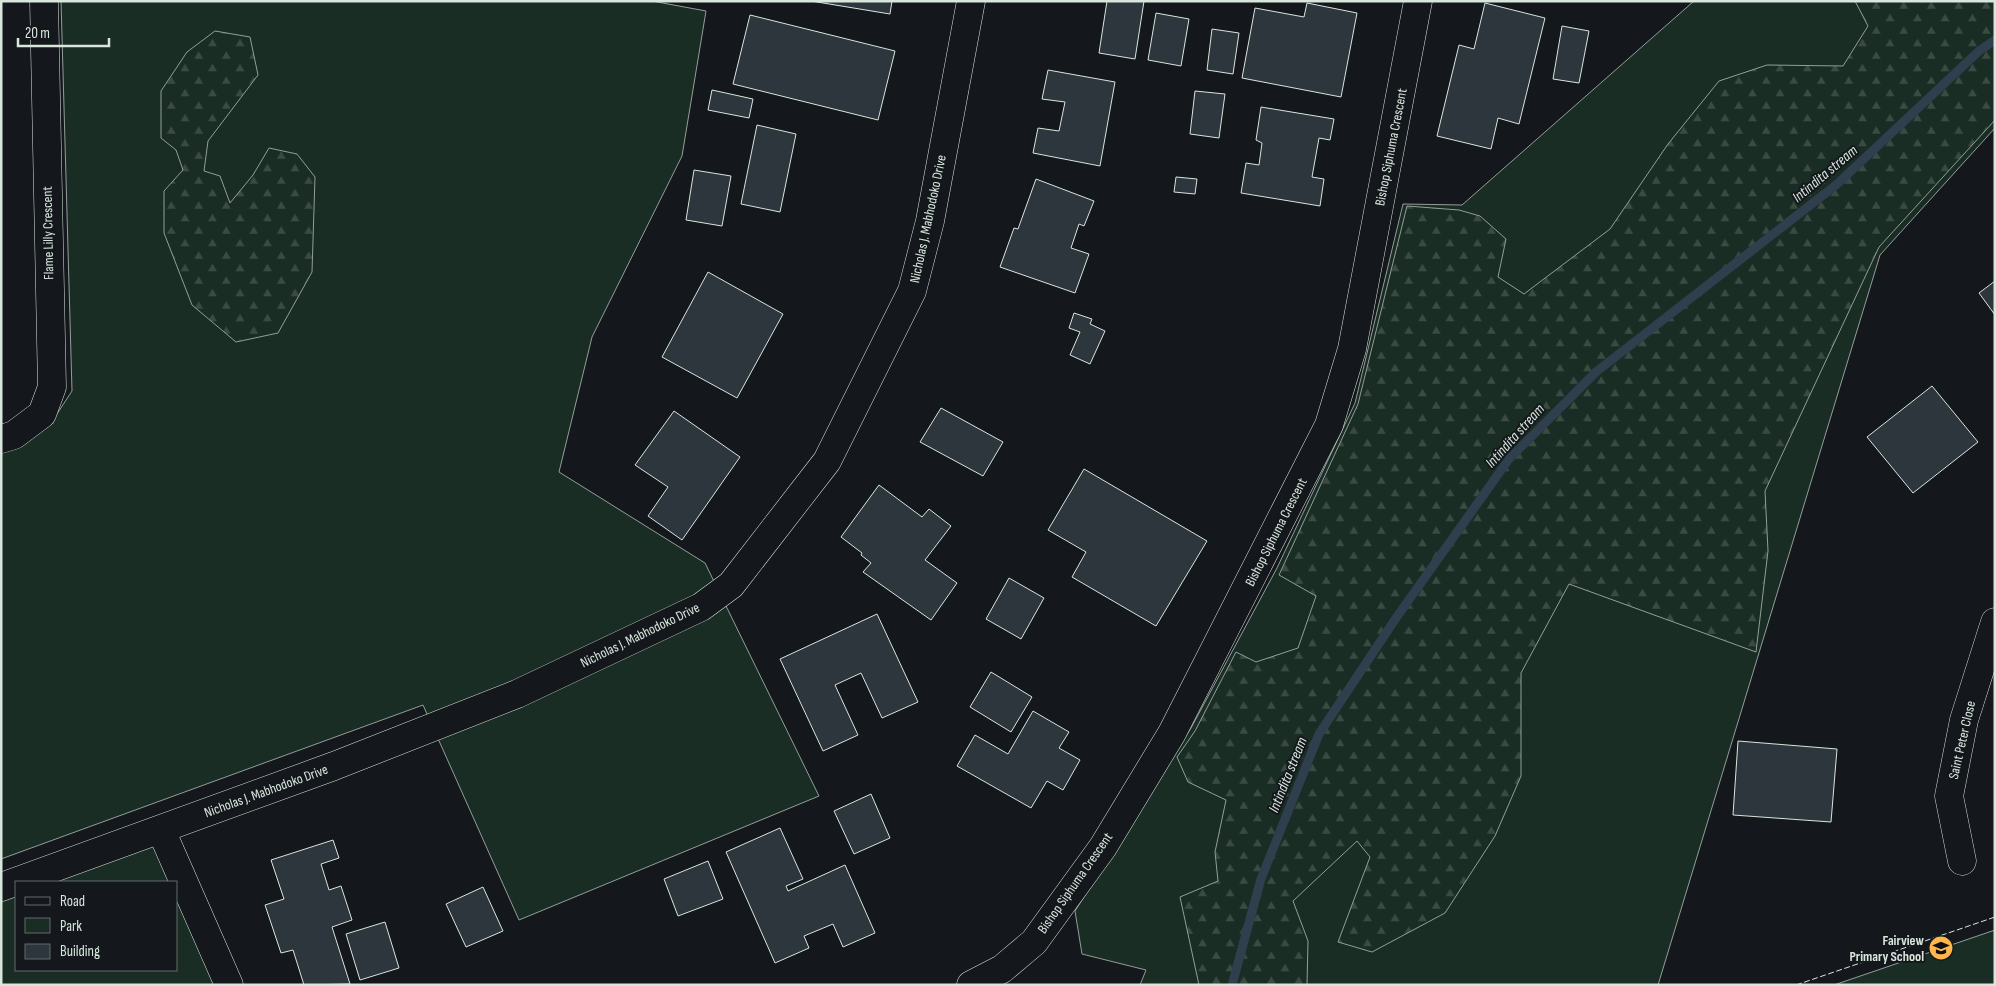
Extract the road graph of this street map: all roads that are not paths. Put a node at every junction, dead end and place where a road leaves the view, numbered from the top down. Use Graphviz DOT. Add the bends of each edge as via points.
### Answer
graph roads {
  1 [pos="44,1"];
  2 [pos="971,1"];
  3 [pos="1418,1"];
  4 [pos="1,439"];
  5 [pos="1995,622"];
  6 [pos="161,830"];
  7 [pos="1962,860"];
  8 [pos="20,881"];
  9 [pos="15,883"];
  10 [pos="1,888"];
  11 [pos="228,985"];
  12 [pos="971,985"];
  1 -- 4 [label="street, Flame Lilly Crescent" via="52,387 42,414 14,435"];
  2 -- 6 [label="street, Nicholas J. Mabhodoko Drive" via="930,221 912,291 827,460 730,585 701,606 518,694"];
  3 -- 12 [label="street, Bishop Siphuma Crescent" via="1352,349 1329,425 1172,734 1103,847 1034,942 1002,969"];
  5 -- 7 [label="street, Saint Peter Close" via="1964,720 1949,796"];
  6 -- 8 [label="street, Nicholas J. Mabhodoko Drive"];
  6 -- 11 [label="street"];
  9 -- 10 [label="street, Nicholas J. Mabhodoko Drive"];
}
